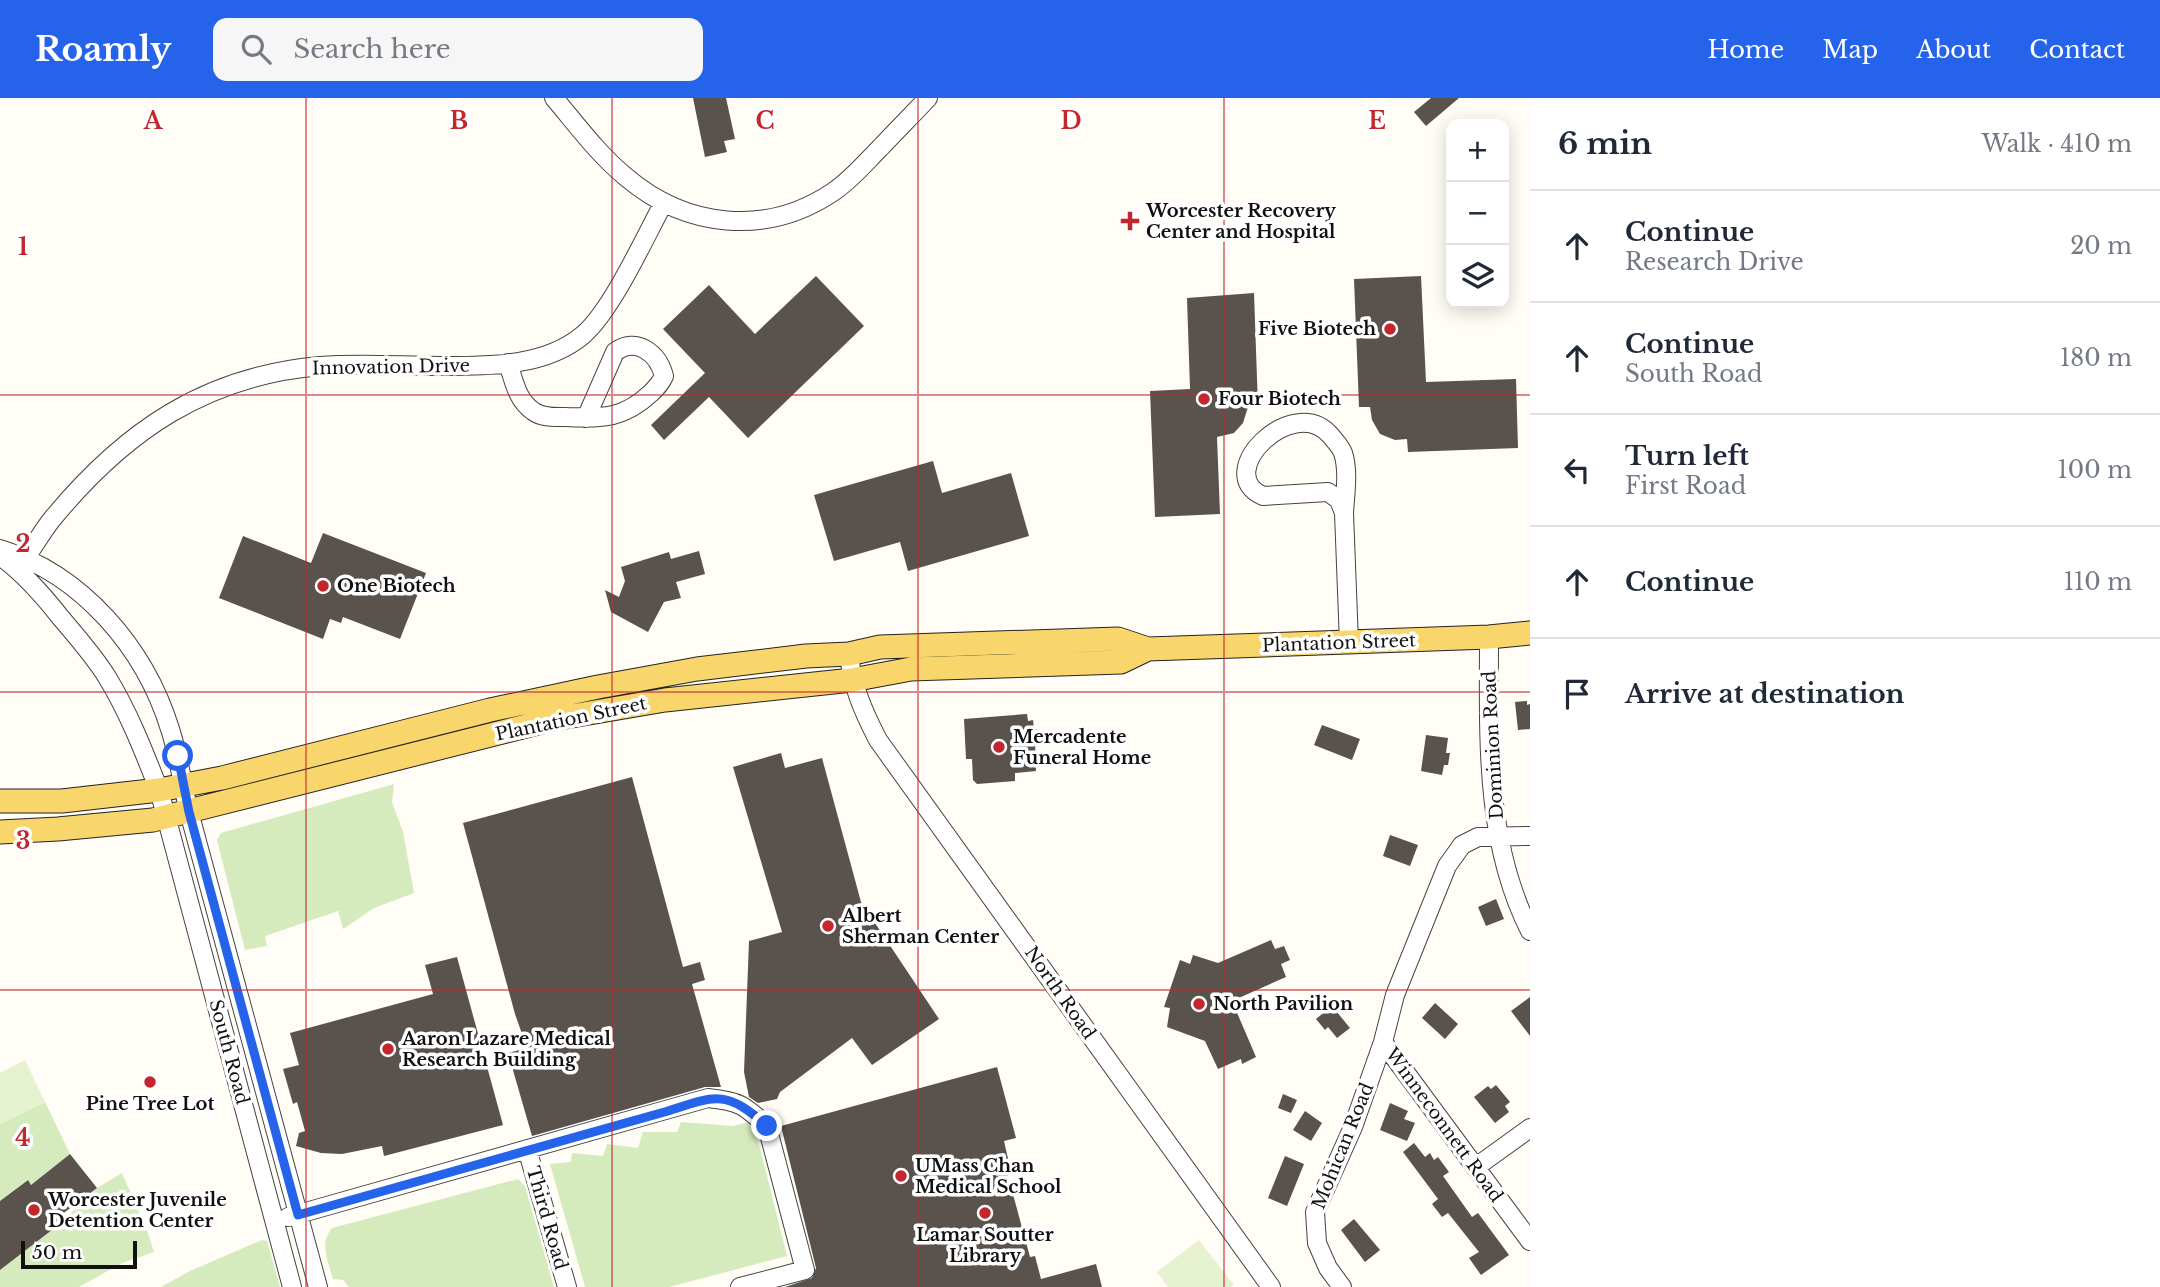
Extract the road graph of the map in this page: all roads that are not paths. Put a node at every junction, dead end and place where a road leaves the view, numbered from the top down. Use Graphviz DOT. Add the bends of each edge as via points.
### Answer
graph roads {
  1 [pos="554,98"];
  2 [pos="929,98"];
  3 [pos="663,204"];
  4 [pos="508,363"];
  5 [pos="586,418"];
  6 [pos="1344,513"];
  7 [pos="0,549"];
  8 [pos="0,556"];
  9 [pos="26,557"];
  10 [pos="1530,633"];
  11 [pos="1489,637"];
  12 [pos="1349,643"];
  13 [pos="1149,649"];
  14 [pos="849,654"];
  15 [pos="852,680"];
  16 [pos="183,786"];
  17 [pos="159,790"];
  18 [pos="0,801"];
  19 [pos="189,812"];
  20 [pos="165,817"];
  21 [pos="0,832"];
  22 [pos="1498,836"];
  23 [pos="1530,836"];
  24 [pos="1530,932"];
  25 [pos="1383,1042"];
  26 [pos="1530,1128"];
  27 [pos="527,1149"];
  28 [pos="1476,1167"];
  29 [pos="298,1215"];
  30 [pos="273,1222"];
  31 [pos="1530,1241"];
  32 [pos="747,1285"];
  33 [pos="292,1287"];
  34 [pos="318,1287"];
  35 [pos="567,1287"];
  36 [pos="1271,1287"];
  37 [pos="1342,1287"];
  1 -- 3 [label="street" via="619,171"];
  2 -- 3 [label="street" via="846,182 795,212 730,221"];
  3 -- 4 [label="street, Innovation Drive" via="615,292 584,334 556,351"];
  4 -- 5 [label="street" via="516,389 532,411 543,416"];
  4 -- 9 [label="street, Innovation Drive" via="321,366 263,375 217,389 157,420 114,455 52,519"];
  5 -- 5 [label="street" via="615,416 641,402 662,382 656,358 638,346 618,350"];
  6 -- 6 [label="street" via="1339,500 1328,492 1263,496 1254,492 1245,472 1255,450 1273,432 1289,425 1311,423 1326,431 1343,452"];
  6 -- 12 [label="street"];
  7 -- 9 [label="street, South Road"];
  8 -- 17 [label="street, South Road" via="45,598 100,666 127,714"];
  9 -- 16 [label="street, South Road" via="86,598 137,657 170,726"];
  10 -- 11 [label="main road, Plantation Street"];
  11 -- 12 [label="main road, Plantation Street"];
  11 -- 22 [label="street, Dominion Road" via="1490,770"];
  12 -- 13 [label="main road, Plantation Street"];
  13 -- 14 [label="main road, Plantation Street" via="1118,639 880,647"];
  13 -- 15 [label="main road, Plantation Street" via="1121,662 911,669"];
  14 -- 15 [label="street, North Road"];
  14 -- 16 [label="main road, Plantation Street" via="697,669 598,687"];
  15 -- 19 [label="main road, Plantation Street" via="685,697 565,717"];
  15 -- 36 [label="street, North Road" via="862,710 884,748"];
  16 -- 17 [label="main road, Plantation Street"];
  16 -- 19 [label="street, South Road"];
  17 -- 18 [label="main road, Plantation Street" via="62,801"];
  17 -- 20 [label="street, South Road"];
  19 -- 20 [label="main road, Plantation Street"];
  19 -- 29 [label="street, South Road"];
  20 -- 21 [label="main road, Plantation Street"];
  20 -- 30 [label="street, South Road"];
  22 -- 23 [label="street, Mohican Road"];
  22 -- 24 [label="street, Dominion Road"];
  22 -- 25 [label="street, Mohican Road" via="1478,837 1462,845 1447,866 1395,995"];
  25 -- 28 [label="street, Winneconnett Road"];
  25 -- 37 [label="street, Mohican Road" via="1353,1127 1315,1212 1320,1252"];
  26 -- 28 [label="street"];
  27 -- 29 [label="street"];
  27 -- 32 [label="street" via="708,1098 734,1101 749,1110 767,1126 805,1270"];
  27 -- 35 [label="street, Third Road"];
  28 -- 31 [label="street, Winneconnett Road"];
  29 -- 30 [label="street"];
  29 -- 34 [label="street, South Road"];
  30 -- 33 [label="street, South Road"];
}
